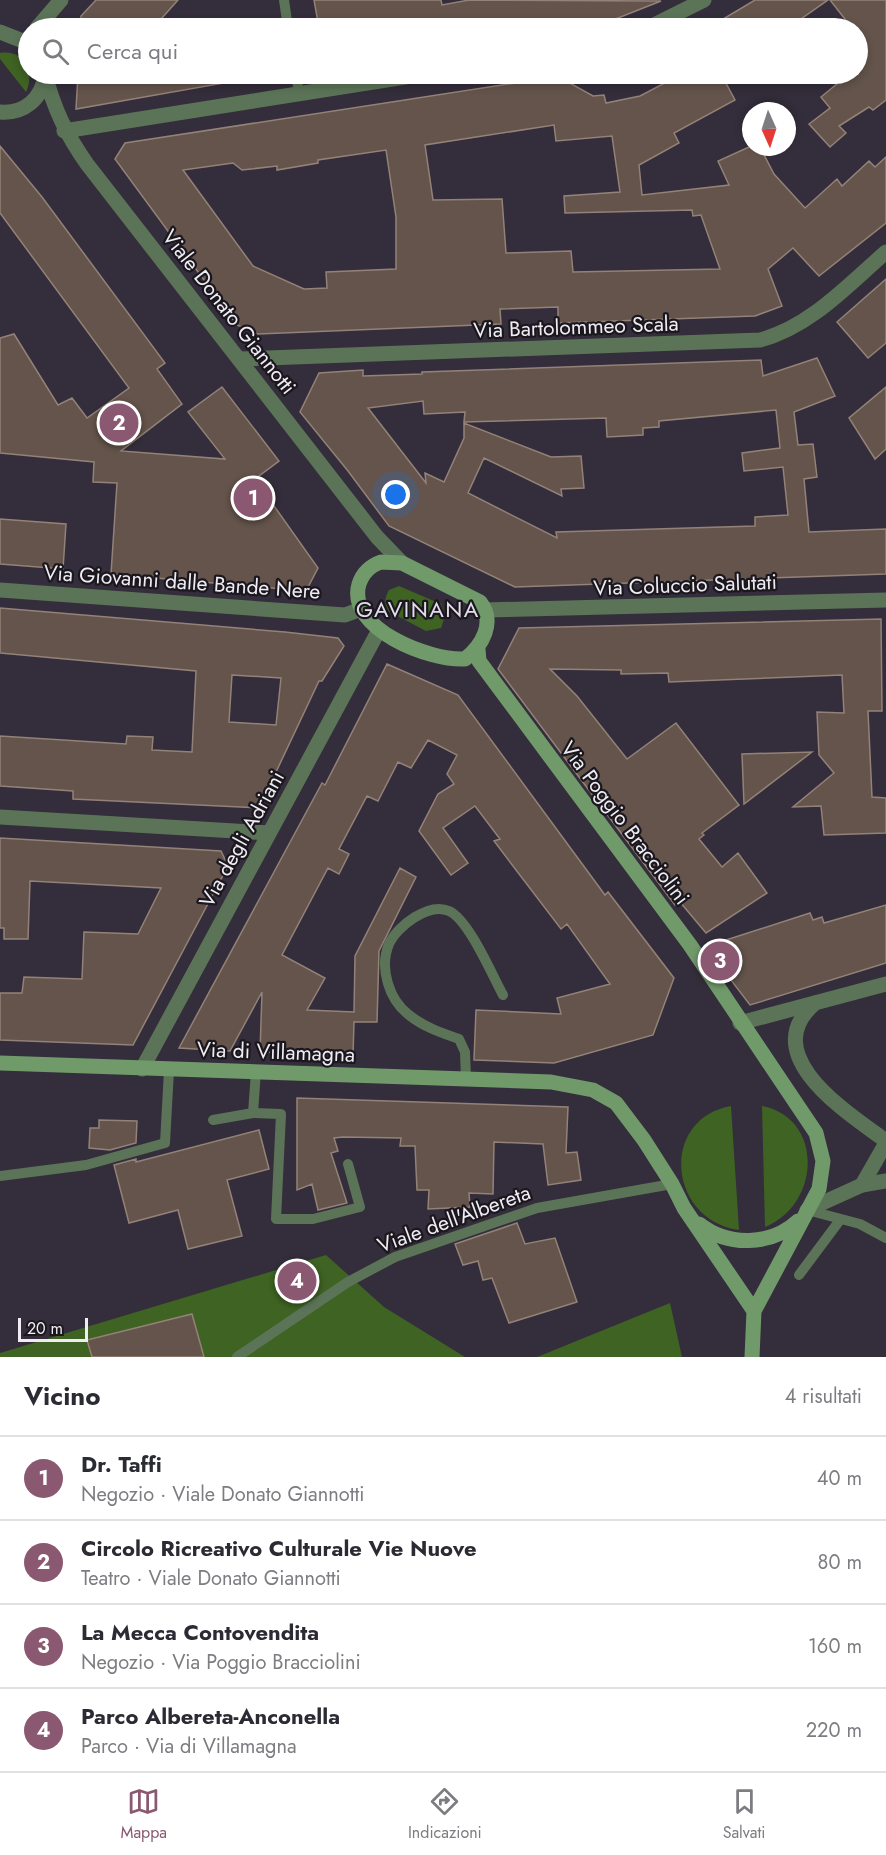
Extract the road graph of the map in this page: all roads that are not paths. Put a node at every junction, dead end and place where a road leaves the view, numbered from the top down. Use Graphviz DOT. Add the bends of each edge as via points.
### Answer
graph roads {
  1 [pos="61,0"];
  2 [pos="284,0"];
  3 [pos="704,0"];
  4 [pos="46,18"];
  5 [pos="287,18"];
  6 [pos="668,18"];
  7 [pos="2,34"];
  8 [pos="18,38"];
  9 [pos="43,84"];
  10 [pos="48,84"];
  11 [pos="298,84"];
  12 [pos="358,84"];
  13 [pos="299,93"];
  14 [pos="0,112"];
  15 [pos="64,131"];
  16 [pos="886,252"];
  17 [pos="239,359"];
  18 [pos="402,563"];
  19 [pos="0,590"];
  20 [pos="886,600"];
  21 [pos="361,609"];
  22 [pos="485,610"];
  23 [pos="379,630"];
  24 [pos="478,649"];
  25 [pos="0,817"];
  26 [pos="269,833"];
  27 [pos="886,984"];
  28 [pos="503,995"];
  29 [pos="814,1003"];
  30 [pos="740,1023"];
  31 [pos="0,1062"];
  32 [pos="142,1069"];
  33 [pos="169,1070"];
  34 [pos="256,1071"];
  35 [pos="466,1079"];
  36 [pos="253,1113"];
  37 [pos="213,1120"];
  38 [pos="886,1142"];
  39 [pos="348,1164"];
  40 [pos="0,1176"];
  41 [pos="886,1181"];
  42 [pos="672,1184"];
  43 [pos="862,1185"];
  44 [pos="805,1214"];
  45 [pos="840,1220"];
  46 [pos="695,1221"];
  47 [pos="886,1238"];
  48 [pos="800,1275"];
  49 [pos="754,1311"];
  50 [pos="237,1357"];
  51 [pos="752,1357"];
  1 -- 4 [label="street"];
  2 -- 5 [label="lane"];
  3 -- 6 [label="street"];
  7 -- 8 [label="street"];
  9 -- 14 [label="street, Viale Donato Giannotti" via="30,104 17,111"];
  10 -- 15 [label="street, Viale Donato Giannotti"];
  11 -- 13 [label="lane"];
  12 -- 13 [label="street"];
  13 -- 15 [label="street"];
  15 -- 17 [label="street, Viale Donato Giannotti"];
  16 -- 17 [label="street, Via Bartolommeo Scala" via="827,304 785,332 760,340"];
  17 -- 18 [label="street, Viale Donato Giannotti" via="377,537"];
  18 -- 21 [label="main road" via="381,562 365,571 357,591"];
  18 -- 22 [label="main road" via="458,589 480,602"];
  19 -- 21 [label="street, Via Giovanni dalle Bande Nere" via="345,615"];
  20 -- 22 [label="street, Via Coluccio Salutati"];
  21 -- 23 [label="main road"];
  22 -- 24 [label="main road" via="486,626"];
  23 -- 24 [label="main road" via="438,658 465,659"];
  23 -- 26 [label="street, Via degli Adriani"];
  24 -- 30 [label="main road, Via Poggio Bracciolini" via="479,661 690,945"];
  25 -- 26 [label="street"];
  26 -- 32 [label="street, Via degli Adriani"];
  27 -- 29 [label="street"];
  28 -- 35 [label="lane" via="462,921 450,911 425,911 389,944 385,974 395,999 419,1022 459,1039 465,1052"];
  29 -- 30 [label="street"];
  29 -- 38 [label="street" via="798,1026 800,1061 835,1104"];
  30 -- 44 [label="main road, Via Poggio Bracciolini" via="816,1133 823,1161 819,1189"];
  31 -- 32 [label="main road, Via di Villamagna"];
  32 -- 33 [label="main road, Via di Villamagna"];
  33 -- 34 [label="main road, Via di Villamagna"];
  33 -- 40 [label="lane" via="165,1143 86,1166"];
  34 -- 35 [label="main road, Via di Villamagna"];
  34 -- 36 [label="lane"];
  35 -- 42 [label="main road, Via di Villamagna" via="551,1082 594,1090 612,1099"];
  36 -- 37 [label="lane"];
  36 -- 39 [label="lane" via="280,1114 276,1219 312,1219 360,1207"];
  38 -- 43 [label="street"];
  41 -- 43 [label="street"];
  42 -- 46 [label="main road, Via di Villamagna"];
  42 -- 50 [label="lane, Viale dell'Albereta" via="537,1208 395,1257 348,1282"];
  43 -- 44 [label="street"];
  44 -- 45 [label="lane"];
  44 -- 46 [label="main road" via="780,1234 750,1241 720,1236"];
  44 -- 49 [label="main road, Via Poggio Bracciolini"];
  45 -- 47 [label="lane" via="860,1224"];
  45 -- 48 [label="lane"];
  46 -- 49 [label="main road, Via di Villamagna"];
  49 -- 51 [label="main road"];
}
